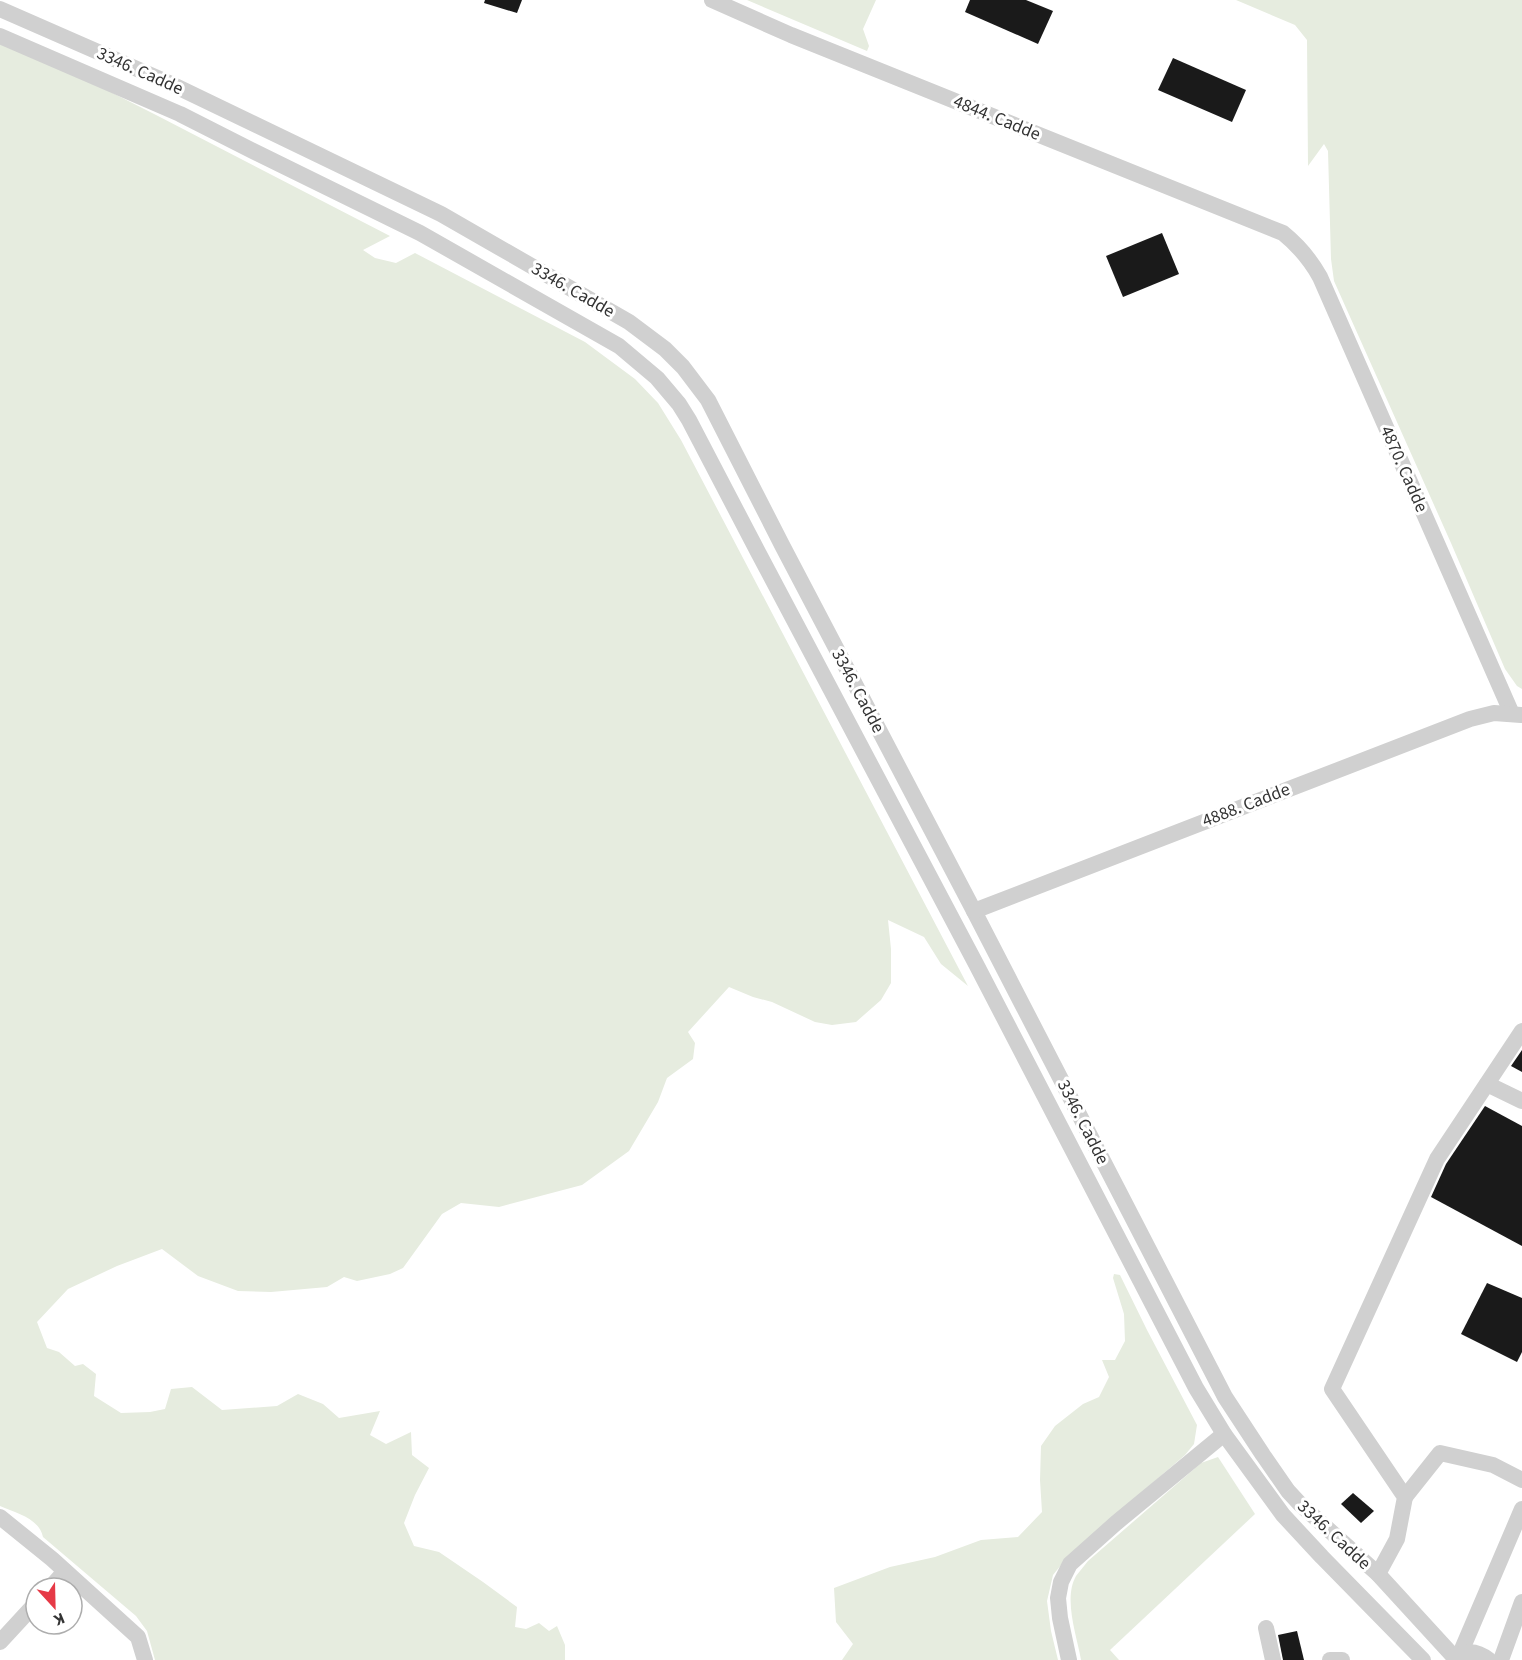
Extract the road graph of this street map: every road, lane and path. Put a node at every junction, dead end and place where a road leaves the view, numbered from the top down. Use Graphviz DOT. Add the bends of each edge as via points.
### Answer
graph roads {
  1 [pos="712,0"];
  2 [pos="0,9"];
  3 [pos="0,36"];
  4 [pos="1283,233"];
  5 [pos="1517,714"];
  6 [pos="974,911"];
  7 [pos="1522,1031"];
  8 [pos="1487,1084"];
  9 [pos="1522,1101"];
  10 [pos="1224,1434"];
  11 [pos="1522,1479"];
  12 [pos="1406,1497"];
  13 [pos="1522,1509"];
  14 [pos="0,1517"];
  15 [pos="65,1571"];
  16 [pos="1378,1574"];
  17 [pos="61,1576"];
  18 [pos="1522,1602"];
  19 [pos="24,1616"];
  20 [pos="1266,1628"];
  21 [pos="0,1642"];
  22 [pos="1455,1657"];
  23 [pos="144,1659"];
  24 [pos="1069,1660"];
  25 [pos="1272,1660"];
  26 [pos="1330,1660"];
  27 [pos="1342,1660"];
  28 [pos="1423,1660"];
  29 [pos="1488,1660"];
  30 [pos="1501,1660"];
  1 -- 4 [label="street, 4844. Cadde"];
  2 -- 6 [label="street, 3346. Cadde" via="169,83 441,214 629,322 665,349 692,376 708,400"];
  3 -- 10 [label="street, 3346. Cadde" via="180,114 420,232 619,346 668,389 689,420 1185,1368"];
  4 -- 5 [label="street, 4870. Cadde" via="1302,250 1320,277"];
  5 -- 6 [label="street, 4888. Cadde" via="1470,719"];
  6 -- 16 [label="street, 3346. Cadde" via="1225,1396 1288,1491"];
  7 -- 8 [label="street"];
  8 -- 9 [label="street"];
  8 -- 12 [label="street" via="1437,1159 1332,1389"];
  10 -- 24 [label="street" via="1070,1564 1058,1598"];
  10 -- 28 [label="street, 3346. Cadde" via="1283,1515"];
  11 -- 12 [label="street" via="1493,1465 1440,1453"];
  12 -- 16 [label="street" via="1397,1539"];
  13 -- 22 [label="street"];
  14 -- 15 [label="street"];
  15 -- 17 [label="street"];
  15 -- 23 [label="street" via="138,1637"];
  16 -- 22 [label="street, 3346. Cadde"];
  18 -- 30 [label="street"];
  19 -- 21 [label="street"];
  20 -- 25 [label="street"];
  22 -- 29 [label="street" via="1469,1652"];
  26 -- 27 [label="street"];
}
